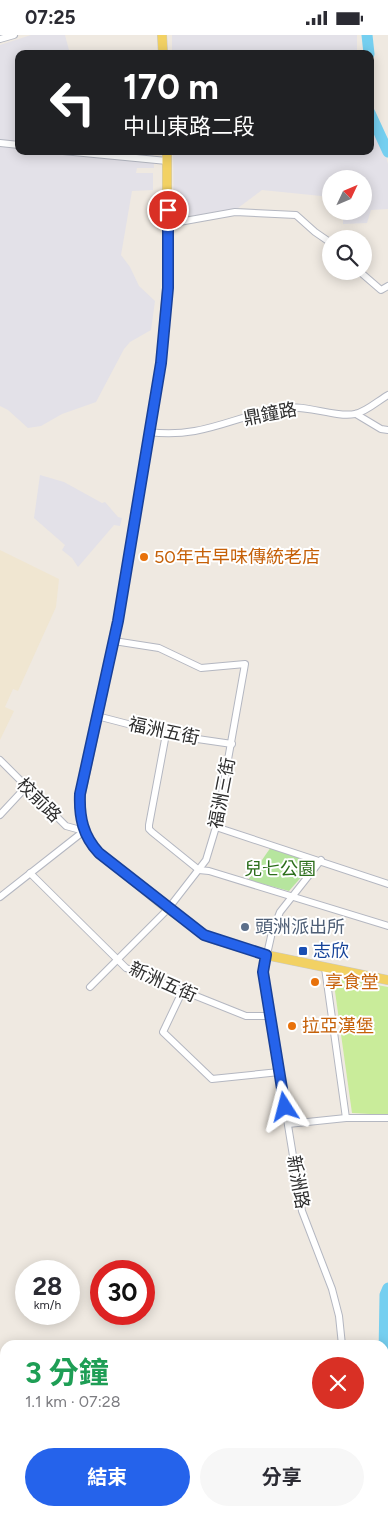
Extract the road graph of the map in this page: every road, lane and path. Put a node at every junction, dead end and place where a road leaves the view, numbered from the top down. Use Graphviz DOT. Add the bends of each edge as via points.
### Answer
graph roads {
  1 [pos="14,35"];
  2 [pos="162,35"];
  3 [pos="0,39"];
  4 [pos="163,50"];
  5 [pos="0,143"];
  6 [pos="15,145"];
  7 [pos="146,155"];
  8 [pos="167,156"];
  9 [pos="168,224"];
  10 [pos="322,237"];
  11 [pos="369,280"];
  12 [pos="388,286"];
  13 [pos="388,395"];
  14 [pos="356,414"];
  15 [pos="388,430"];
  16 [pos="149,432"];
  17 [pos="114,641"];
  18 [pos="97,716"];
  19 [pos="166,734"];
  20 [pos="232,744"];
  21 [pos="0,760"];
  22 [pos="26,787"];
  23 [pos="0,815"];
  24 [pos="216,827"];
  25 [pos="84,831"];
  26 [pos="321,860"];
  27 [pos="199,870"];
  28 [pos="30,873"];
  29 [pos="388,884"];
  30 [pos="292,896"];
  31 [pos="0,897"];
  32 [pos="168,909"];
  33 [pos="388,926"];
  34 [pos="266,955"];
  35 [pos="117,959"];
  36 [pos="325,967"];
  37 [pos="388,980"];
  38 [pos="90,987"];
  39 [pos="182,992"];
  40 [pos="270,1016"];
  41 [pos="279,1072"];
  42 [pos="346,1118"];
  43 [pos="388,1119"];
  44 [pos="288,1124"];
  45 [pos="341,1340"];
  1 -- 3 [label="street"];
  2 -- 4 [label="main road"];
  5 -- 6 [label="street"];
  7 -- 8 [label="street"];
  8 -- 9 [label="main road"];
  9 -- 10 [label="street" via="235,212 296,215"];
  9 -- 16 [label="main road" via="166,316"];
  11 -- 12 [label="street" via="381,290"];
  13 -- 14 [label="street"];
  14 -- 15 [label="street"];
  14 -- 16 [label="street, 鼎鐘路" via="306,407 283,408 193,433"];
  16 -- 17 [label="main road"];
  17 -- 18 [label="main road"];
  17 -- 20 [label="street, 福洲三街" via="159,648 201,668 245,664"];
  18 -- 19 [label="street, 福洲五街"];
  18 -- 25 [label="main road" via="80,794 79,816"];
  19 -- 20 [label="street, 福洲五街"];
  19 -- 27 [label="street" via="148,829"];
  20 -- 24 [label="street, 福洲三街"];
  21 -- 22 [label="street, 校前路"];
  22 -- 23 [label="street"];
  22 -- 25 [label="street, 校前路" via="66,826"];
  24 -- 26 [label="street"];
  24 -- 27 [label="street, 福洲三街" via="213,843"];
  25 -- 28 [label="street"];
  25 -- 32 [label="main road" via="99,853"];
  26 -- 29 [label="street"];
  26 -- 30 [label="street, 新洲路"];
  27 -- 30 [label="street"];
  27 -- 32 [label="street, 福洲三街"];
  28 -- 31 [label="street"];
  28 -- 35 [label="street, 新洲五街"];
  30 -- 33 [label="street"];
  30 -- 34 [label="street, 新洲路" via="276,921"];
  32 -- 34 [label="main road" via="210,938"];
  32 -- 35 [label="street, 福洲三街"];
  34 -- 36 [label="main road"];
  34 -- 40 [label="street, 新洲路" via="263,972"];
  35 -- 38 [label="street, 福洲三街"];
  35 -- 39 [label="street, 新洲五街" via="134,972"];
  36 -- 37 [label="main road"];
  36 -- 42 [label="street"];
  39 -- 40 [label="street, 新洲五街" via="246,1016"];
  39 -- 41 [label="street" via="163,1032 212,1079"];
  40 -- 41 [label="street, 新洲路"];
  41 -- 44 [label="street, 新洲路"];
  42 -- 43 [label="street"];
  42 -- 44 [label="street"];
  44 -- 45 [label="street, 新洲路" via="302,1211 332,1289"];
}
